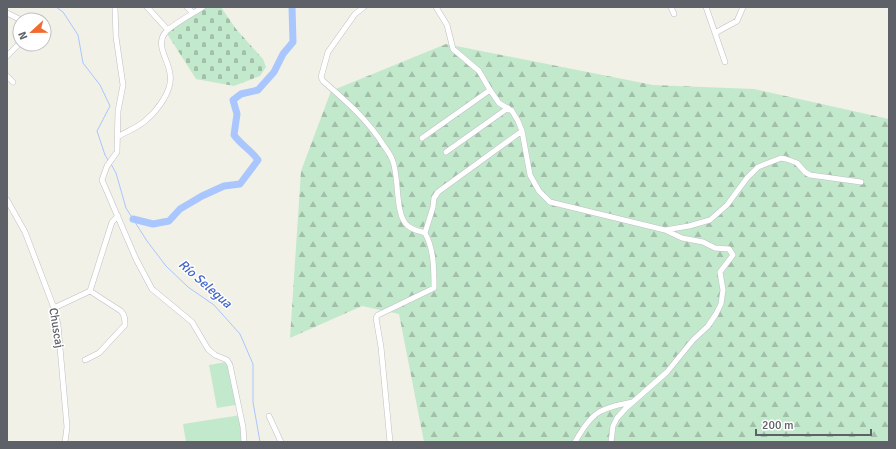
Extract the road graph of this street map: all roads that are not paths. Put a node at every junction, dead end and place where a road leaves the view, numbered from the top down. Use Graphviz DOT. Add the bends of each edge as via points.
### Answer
graph roads {
  1 [pos="115,7"];
  2 [pos="147,7"];
  3 [pos="187,7"];
  4 [pos="203,7"];
  5 [pos="364,7"];
  6 [pos="436,7"];
  7 [pos="671,7"];
  8 [pos="706,7"];
  9 [pos="743,7"];
  10 [pos="193,14"];
  11 [pos="674,14"];
  12 [pos="168,30"];
  13 [pos="715,33"];
  14 [pos="725,62"];
  15 [pos="7,76"];
  16 [pos="13,82"];
  17 [pos="490,90"];
  18 [pos="508,108"];
  19 [pos="522,131"];
  20 [pos="118,136"];
  21 [pos="422,138"];
  22 [pos="446,152"];
  23 [pos="861,182"];
  24 [pos="7,200"];
  25 [pos="118,216"];
  26 [pos="665,230"];
  27 [pos="425,233"];
  28 [pos="90,291"];
  29 [pos="54,308"];
  30 [pos="85,360"];
  31 [pos="634,402"];
  32 [pos="269,416"];
  33 [pos="65,442"];
  34 [pos="244,442"];
  35 [pos="281,442"];
  36 [pos="390,442"];
  37 [pos="575,442"];
  38 [pos="611,442"];
  1 -- 20 [label="street" via="122,85"];
  2 -- 12 [label="street"];
  3 -- 10 [label="street"];
  4 -- 10 [label="street"];
  5 -- 27 [label="street" via="355,14 328,52 321,76 376,132 392,159 398,185 399,212 407,226"];
  6 -- 17 [label="street" via="447,25 454,49 480,71"];
  7 -- 11 [label="street"];
  8 -- 13 [label="street"];
  9 -- 13 [label="street" via="737,21"];
  10 -- 12 [label="street"];
  12 -- 20 [label="street" via="164,33 161,47 170,72 169,90 145,121"];
  13 -- 14 [label="street"];
  15 -- 16 [label="street"];
  17 -- 18 [label="street" via="499,103"];
  17 -- 21 [label="street"];
  18 -- 19 [label="street"];
  18 -- 22 [label="street"];
  19 -- 26 [label="street" via="530,175 539,191 550,202"];
  19 -- 27 [label="street" via="438,192"];
  20 -- 25 [label="street" via="117,152 102,180"];
  23 -- 26 [label="street" via="810,175 797,163 781,158 758,167 727,205 710,220"];
  24 -- 29 [label="street, Chuscaj" via="25,232"];
  25 -- 28 [label="street" via="112,222"];
  25 -- 34 [label="street" via="152,289 192,322 208,349 230,364"];
  26 -- 31 [label="street" via="715,248 729,249 732,255 720,272 723,290 721,304 708,326 693,340 668,372"];
  27 -- 36 [label="street" via="432,258 434,288 376,318"];
  28 -- 29 [label="street"];
  28 -- 30 [label="street" via="121,311 125,325 99,353"];
  29 -- 33 [label="street, Chuscaj" via="58,325 66,413"];
  31 -- 37 [label="street" via="607,407 596,413 586,422"];
  31 -- 38 [label="street" via="617,418"];
  32 -- 35 [label="street"];
}
